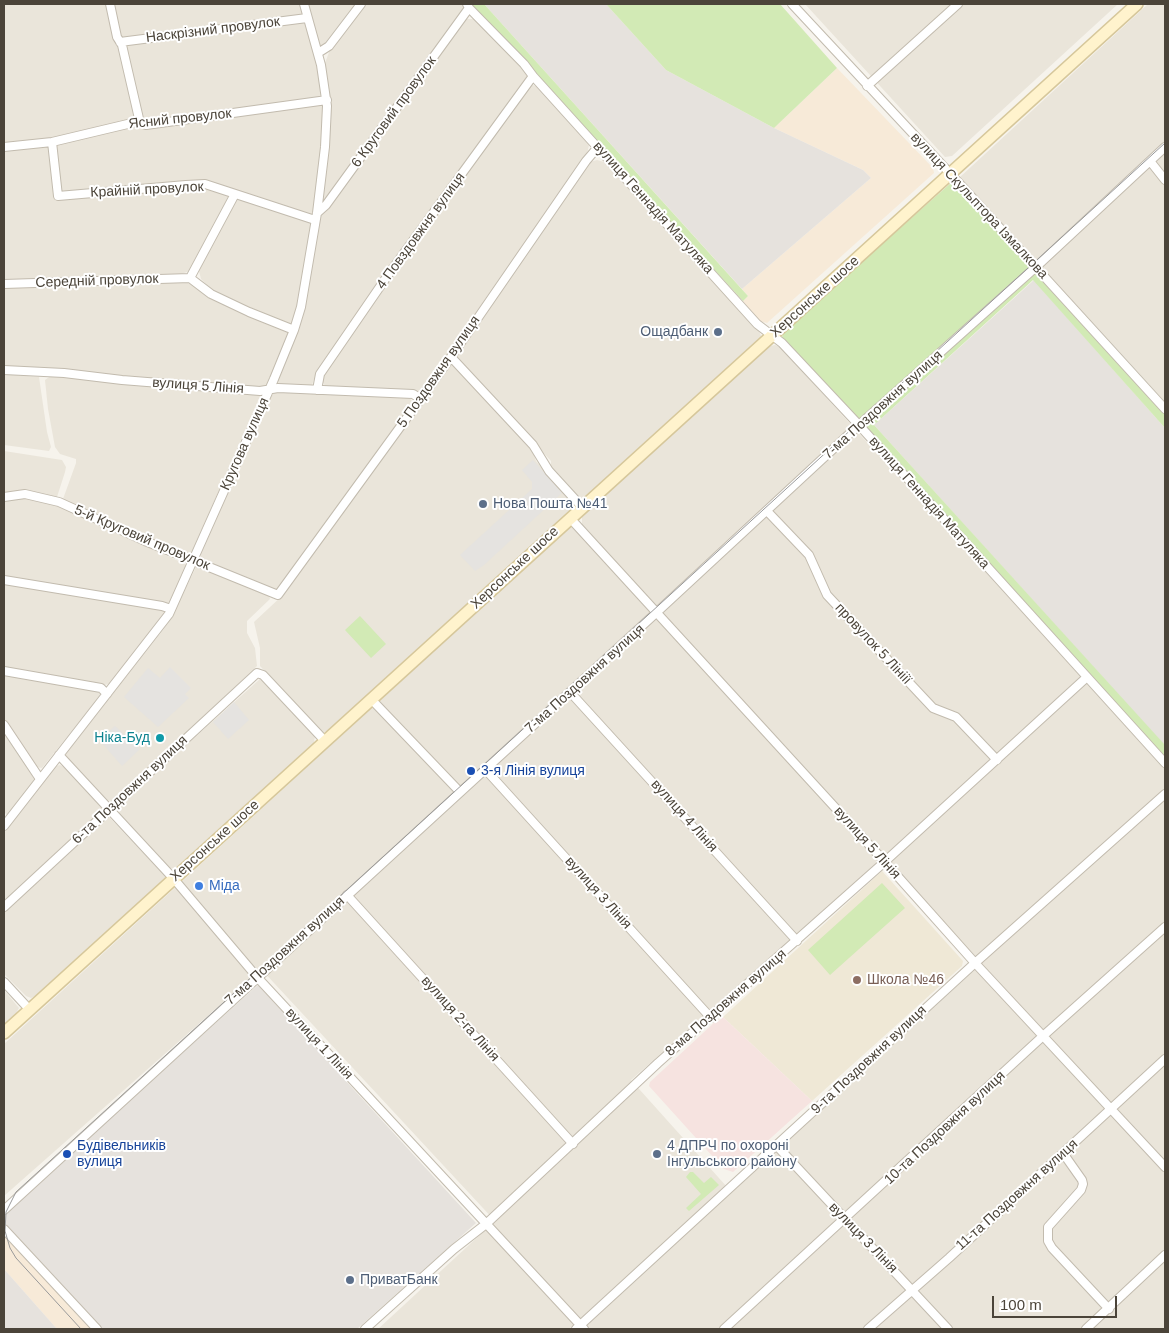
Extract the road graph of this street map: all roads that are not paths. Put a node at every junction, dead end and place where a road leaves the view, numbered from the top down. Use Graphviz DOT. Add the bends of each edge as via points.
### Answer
graph roads {
  1 [pos="110,4"];
  2 [pos="304,4"];
  3 [pos="361,4"];
  4 [pos="792,4"];
  5 [pos="958,4"];
  6 [pos="1137,4"];
  7 [pos="468,6"];
  8 [pos="307,18"];
  9 [pos="120,42"];
  10 [pos="318,54"];
  11 [pos="533,76"];
  12 [pos="867,86"];
  13 [pos="327,100"];
  14 [pos="140,123"];
  15 [pos="52,142"];
  16 [pos="4,147"];
  17 [pos="598,147"];
  18 [pos="1165,147"];
  19 [pos="1150,161"];
  20 [pos="951,174"];
  21 [pos="1165,180"];
  22 [pos="236,194"];
  23 [pos="316,216"];
  24 [pos="1036,267"];
  25 [pos="190,278"];
  26 [pos="4,284"];
  27 [pos="294,330"];
  28 [pos="773,336"];
  29 [pos="451,357"];
  30 [pos="4,370"];
  31 [pos="269,390"];
  32 [pos="317,390"];
  33 [pos="421,399"];
  34 [pos="1165,409"];
  35 [pos="859,425"];
  36 [pos="4,497"];
  37 [pos="582,507"];
  38 [pos="767,510"];
  39 [pos="570,518"];
  40 [pos="193,560"];
  41 [pos="4,580"];
  42 [pos="278,595"];
  43 [pos="171,609"];
  44 [pos="656,613"];
  45 [pos="4,671"];
  46 [pos="1087,677"];
  47 [pos="570,692"];
  48 [pos="107,694"];
  49 [pos="372,699"];
  50 [pos="4,725"];
  51 [pos="325,741"];
  52 [pos="59,755"];
  53 [pos="997,760"];
  54 [pos="1165,763"];
  55 [pos="486,769"];
  56 [pos="40,779"];
  57 [pos="460,792"];
  58 [pos="1165,794"];
  59 [pos="109,809"];
  60 [pos="5,821"];
  61 [pos="884,861"];
  62 [pos="174,879"];
  63 [pos="347,895"];
  64 [pos="4,907"];
  65 [pos="1165,927"];
  66 [pos="797,940"];
  67 [pos="975,963"];
  68 [pos="257,976"];
  69 [pos="4,982"];
  70 [pos="30,1009"];
  71 [pos="710,1018"];
  72 [pos="4,1033"];
  73 [pos="1043,1036"];
  74 [pos="1165,1059"];
  75 [pos="1111,1108"];
  76 [pos="573,1144"];
  77 [pos="777,1146"];
  78 [pos="1063,1153"];
  79 [pos="1165,1167"];
  80 [pos="4,1210"];
  81 [pos="845,1220"];
  82 [pos="486,1224"];
  83 [pos="4,1229"];
  84 [pos="1165,1255"];
  85 [pos="912,1289"];
  86 [pos="1109,1309"];
  87 [pos="580,1328"];
  88 [pos="97,1329"];
  89 [pos="365,1329"];
  90 [pos="724,1329"];
  91 [pos="868,1329"];
  92 [pos="948,1329"];
  93 [pos="1086,1329"];
  1 -- 9 [label="street"];
  2 -- 8 [label="street, Кругова вулиця"];
  3 -- 10 [label="street" via="329,46"];
  4 -- 12 [label="street, вулиця Скульптора Ізмалкова"];
  5 -- 12 [label="street"];
  6 -- 20 [label="main road, Херсонське шосе"];
  7 -- 11 [label="street, вулиця Геннадія Матуляка"];
  7 -- 23 [label="street, 6 Круговий провулок"];
  8 -- 9 [label="street, Наскрізний провулок"];
  8 -- 10 [label="street, Кругова вулиця"];
  9 -- 14 [label="street"];
  10 -- 13 [label="street, Кругова вулиця"];
  11 -- 17 [label="street, вулиця Геннадія Матуляка"];
  11 -- 32 [label="street, 4 Повздовжня вулиця" via="388,275 320,374"];
  12 -- 20 [label="street, вулиця Скульптора Ізмалкова"];
  13 -- 14 [label="street, Ясний провулок" via="146,125"];
  13 -- 23 [label="street, Кругова вулиця"];
  14 -- 15 [label="street, Ясний провулок"];
  15 -- 16 [label="street, Ясний провулок"];
  15 -- 22 [label="street, Крайній провулок" via="58,196 186,184 205,184"];
  17 -- 28 [label="street, вулиця Геннадія Матуляка" via="757,324"];
  17 -- 29 [label="street, 5 Поздовжня вулиця"];
  18 -- 19 [label="street, 7-ма Поздовжня вулиця"];
  19 -- 21 [label="street"];
  19 -- 24 [label="street, 7-ма Поздовжня вулиця"];
  20 -- 24 [label="street, вулиця Скульптора Ізмалкова"];
  20 -- 28 [label="main road, Херсонське шосе"];
  22 -- 23 [label="street, Крайній провулок"];
  22 -- 25 [label="street"];
  23 -- 27 [label="street, Кругова вулиця" via="301,307"];
  24 -- 34 [label="street, вулиця Скульптора Ізмалкова"];
  24 -- 35 [label="street, 7-ма Поздовжня вулиця"];
  25 -- 26 [label="street, Середній провулок"];
  25 -- 27 [label="street" via="211,294"];
  27 -- 31 [label="street, Кругова вулиця"];
  28 -- 35 [label="street, вулиця Геннадія Матуляка"];
  28 -- 37 [label="main road, Херсонське шосе"];
  29 -- 33 [label="street, 5 Поздовжня вулиця"];
  29 -- 37 [label="street" via="533,445 549,471"];
  30 -- 31 [label="street, вулиця 5 Лінія"];
  31 -- 32 [label="street, вулиця 5 Лінія"];
  31 -- 40 [label="street, Кругова вулиця"];
  32 -- 33 [label="street, вулиця 5 Лінія" via="413,394"];
  33 -- 42 [label="street, 5 Поздовжня вулиця"];
  35 -- 38 [label="street, 7-ма Поздовжня вулиця"];
  35 -- 46 [label="street, вулиця Геннадія Матуляка"];
  36 -- 40 [label="street, 5-й Круговий провулок" via="25,494 59,502"];
  37 -- 39 [label="main road, Херсонське шосе"];
  38 -- 44 [label="street, 7-ма Поздовжня вулиця"];
  38 -- 53 [label="street, провулок 5 Лініії" via="809,555 827,595 933,708 956,717"];
  39 -- 44 [label="street, вулиця 5 Лінія"];
  39 -- 49 [label="main road, Херсонське шосе"];
  40 -- 42 [label="street, 5-й Круговий провулок"];
  40 -- 43 [label="street, Кругова вулиця"];
  41 -- 43 [label="street"];
  43 -- 48 [label="street, Кругова вулиця" via="160,628"];
  44 -- 47 [label="street, 7-ма Поздовжня вулиця"];
  44 -- 61 [label="street, вулиця 5 Лінія"];
  45 -- 48 [label="street" via="101,688"];
  46 -- 53 [label="street, 8-ма Поздовжня вулиця"];
  46 -- 54 [label="street, вулиця Геннадія Матуляка"];
  47 -- 55 [label="street, 7-ма Поздовжня вулиця"];
  47 -- 66 [label="street, вулиця 4 Лінія"];
  48 -- 52 [label="street, Кругова вулиця"];
  49 -- 51 [label="main road, Херсонське шосе"];
  49 -- 57 [label="street"];
  50 -- 56 [label="street"];
  51 -- 59 [label="street, 6-та Поздовжня вулиця" via="258,673"];
  51 -- 62 [label="main road, Херсонське шосе"];
  52 -- 56 [label="street, Кругова вулиця"];
  52 -- 59 [label="street, вулиця 1 Лінія"];
  53 -- 61 [label="street, 8-ма Поздовжня вулиця"];
  55 -- 57 [label="street, 7-ма Поздовжня вулиця"];
  55 -- 71 [label="street, вулиця 3 Лінія"];
  56 -- 60 [label="street, Кругова вулиця"];
  57 -- 63 [label="street, 7-ма Поздовжня вулиця"];
  58 -- 67 [label="street, 9-та Поздовжня вулиця"];
  59 -- 62 [label="street, вулиця 1 Лінія"];
  59 -- 64 [label="street, 6-та Поздовжня вулиця"];
  61 -- 66 [label="street, 8-ма Поздовжня вулиця"];
  61 -- 67 [label="street, вулиця 5 Лінія"];
  62 -- 68 [label="street, вулиця 1 Лінія"];
  62 -- 70 [label="main road, Херсонське шосе"];
  63 -- 68 [label="street, 7-ма Поздовжня вулиця"];
  63 -- 76 [label="street, вулиця 2-га Лінія"];
  65 -- 73 [label="street, 10-та Поздовжня вулиця"];
  66 -- 71 [label="street, 8-ма Поздовжня вулиця"];
  67 -- 73 [label="street, вулиця 5 Лінія"];
  67 -- 77 [label="street, 9-та Поздовжня вулиця"];
  68 -- 80 [label="street, 7-ма Поздовжня вулиця"];
  68 -- 82 [label="street, вулиця 1 Лінія"];
  69 -- 70 [label="street"];
  70 -- 72 [label="main road, Херсонське шосе"];
  71 -- 76 [label="street, 8-ма Поздовжня вулиця"];
  73 -- 75 [label="street, вулиця 5 Лінія"];
  73 -- 81 [label="street, 10-та Поздовжня вулиця"];
  74 -- 75 [label="street, 11-та Поздовжня вулиця"];
  75 -- 78 [label="street, 11-та Поздовжня вулиця"];
  75 -- 79 [label="street, вулиця 5 Лінія"];
  76 -- 82 [label="street, 8-ма Поздовжня вулиця"];
  77 -- 81 [label="street, вулиця 3 Лінія"];
  77 -- 87 [label="street, 9-та Поздовжня вулиця"];
  78 -- 85 [label="street, 11-та Поздовжня вулиця"];
  78 -- 86 [label="street" via="1083,1184 1048,1227 1048,1241"];
  81 -- 85 [label="street, вулиця 3 Лінія"];
  81 -- 90 [label="street, 10-та Поздовжня вулиця"];
  82 -- 87 [label="street, вулиця 1 Лінія"];
  82 -- 89 [label="street, 8-ма Поздовжня вулиця"];
  83 -- 88 [label="street"];
  84 -- 86 [label="street"];
  85 -- 91 [label="street, 11-та Поздовжня вулиця"];
  85 -- 92 [label="street, вулиця 3 Лінія"];
  86 -- 93 [label="street"];
}
